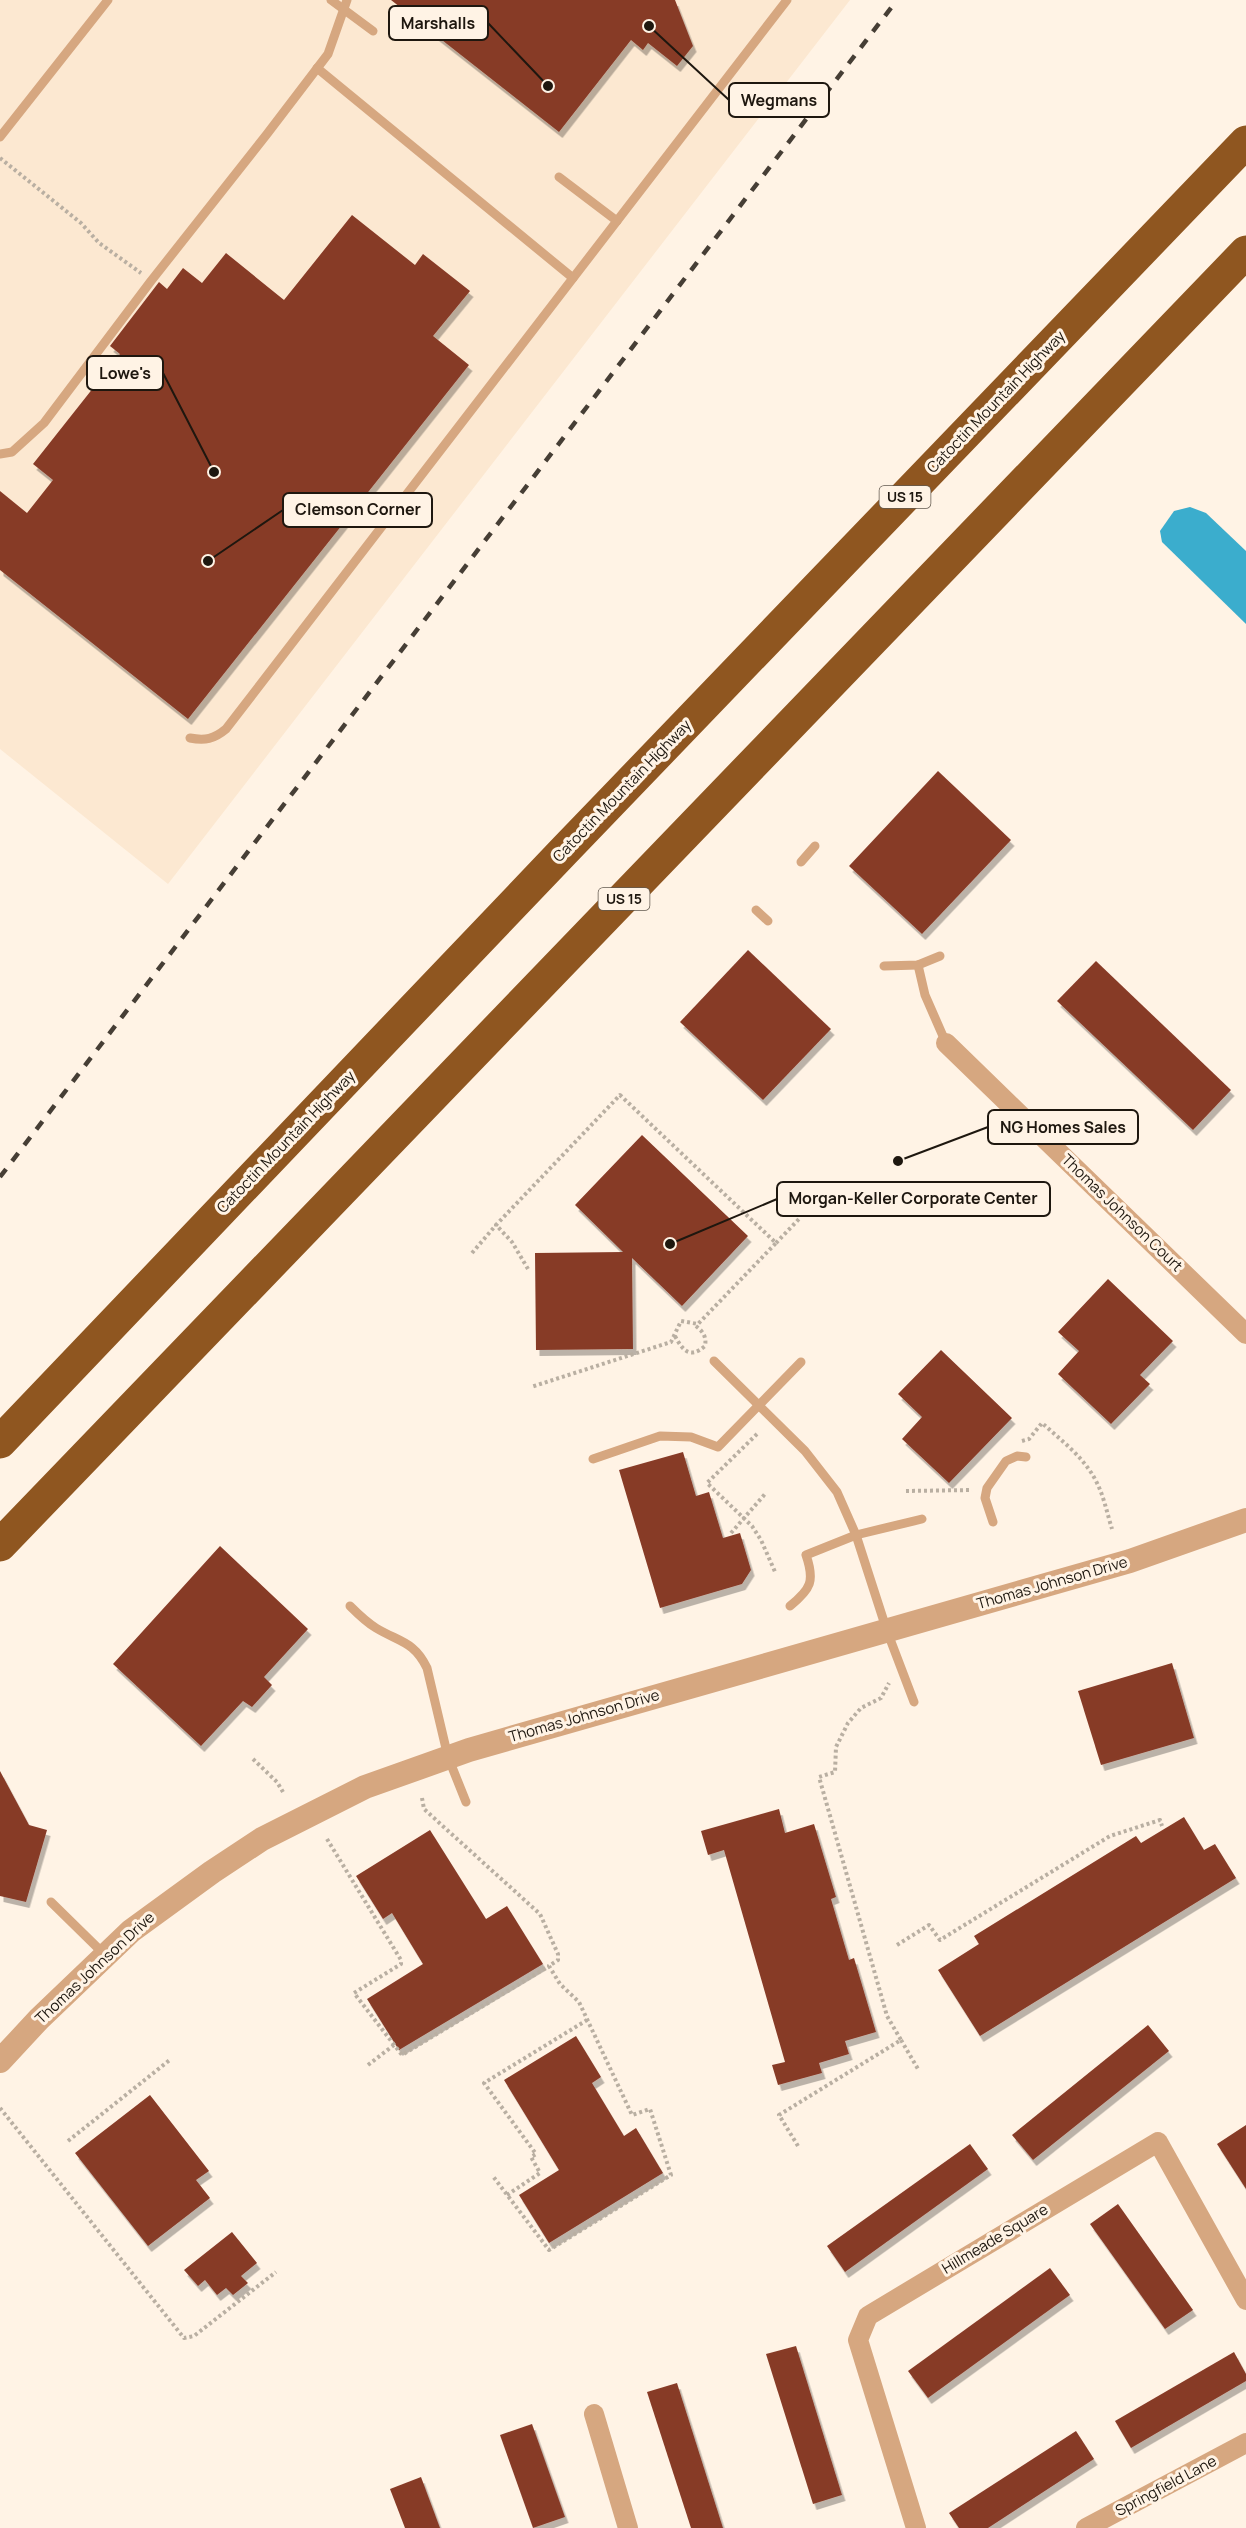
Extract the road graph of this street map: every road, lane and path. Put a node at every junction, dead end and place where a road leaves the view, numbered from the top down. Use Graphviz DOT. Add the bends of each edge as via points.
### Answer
graph roads {
  1 [pos="108,0"];
  2 [pos="331,0"];
  3 [pos="787,0"];
  4 [pos="345,4"];
  5 [pos="373,31"];
  6 [pos="317,68"];
  7 [pos="0,117"];
  8 [pos="9,124"];
  9 [pos="0,136"];
  10 [pos="1246,142"];
  11 [pos="0,158"];
  12 [pos="559,177"];
  13 [pos="617,221"];
  14 [pos="1246,252"];
  15 [pos="573,278"];
  16 [pos="151,281"];
  17 [pos="0,454"];
  18 [pos="189,738"];
  19 [pos="815,846"];
  20 [pos="801,862"];
  21 [pos="756,910"];
  22 [pos="768,921"];
  23 [pos="940,956"];
  24 [pos="918,965"];
  25 [pos="884,966"];
  26 [pos="946,1043"];
  27 [pos="799,1219"];
  28 [pos="496,1225"];
  29 [pos="776,1243"];
  30 [pos="472,1252"];
  31 [pos="528,1269"];
  32 [pos="693,1323"];
  33 [pos="1246,1334"];
  34 [pos="675,1336"];
  35 [pos="714,1361"];
  36 [pos="801,1362"];
  37 [pos="531,1387"];
  38 [pos="759,1406"];
  39 [pos="758,1434"];
  40 [pos="0,1443"];
  41 [pos="1026,1457"];
  42 [pos="593,1459"];
  43 [pos="765,1494"];
  44 [pos="744,1517"];
  45 [pos="922,1519"];
  46 [pos="1246,1520"];
  47 [pos="993,1522"];
  48 [pos="730,1533"];
  49 [pos="856,1535"];
  50 [pos="0,1545"];
  51 [pos="776,1574"];
  52 [pos="350,1606"];
  53 [pos="790,1606"];
  54 [pos="887,1631"];
  55 [pos="889,1675"];
  56 [pos="914,1702"];
  57 [pos="448,1757"];
  58 [pos="253,1759"];
  59 [pos="283,1792"];
  60 [pos="422,1798"];
  61 [pos="466,1802"];
  62 [pos="1162,1826"];
  63 [pos="327,1839"];
  64 [pos="51,1902"];
  65 [pos="897,1945"];
  66 [pos="105,1954"];
  67 [pos="549,1966"];
  68 [pos="587,2020"];
  69 [pos="901,2040"];
  70 [pos="394,2045"];
  71 [pos="171,2059"];
  72 [pos="0,2061"];
  73 [pos="368,2065"];
  74 [pos="918,2069"];
  75 [pos="0,2108"];
  76 [pos="68,2140"];
  77 [pos="798,2146"];
  78 [pos="492,2175"];
  79 [pos="507,2195"];
  80 [pos="276,2272"];
  81 [pos="1246,2300"];
  82 [pos="594,2414"];
  83 [pos="1246,2443"];
  84 [pos="628,2528"];
  85 [pos="916,2528"];
  86 [pos="1086,2528"];
  1 -- 8 [label="lane"];
  2 -- 4 [label="lane"];
  3 -- 13 [label="lane"];
  4 -- 5 [label="lane"];
  4 -- 6 [label="lane" via="328,54"];
  6 -- 15 [label="lane"];
  6 -- 16 [label="lane"];
  7 -- 8 [label="lane"];
  8 -- 9 [label="lane"];
  10 -- 40 [label="highway, Catoctin Mountain Highway / US 15"];
  11 -- 16 [label="path" via="81,223 99,243"];
  12 -- 13 [label="lane"];
  13 -- 15 [label="lane"];
  14 -- 50 [label="highway, US 15"];
  15 -- 18 [label="lane" via="226,729 203,741"];
  16 -- 17 [label="lane" via="44,423 12,452"];
  19 -- 20 [label="lane"];
  21 -- 22 [label="lane"];
  23 -- 24 [label="lane"];
  24 -- 25 [label="lane"];
  24 -- 26 [label="lane" via="925,995"];
  26 -- 33 [label="street, Thomas Johnson Court"];
  27 -- 29 [label="path"];
  28 -- 29 [label="path" via="620,1095"];
  28 -- 30 [label="path"];
  28 -- 31 [label="path"];
  29 -- 32 [label="path" via="698,1324"];
  32 -- 34 [label="path" via="681,1322"];
  32 -- 34 [label="path" via="706,1340 698,1352 684,1351"];
  34 -- 37 [label="path" via="671,1342"];
  35 -- 38 [label="lane"];
  36 -- 38 [label="lane"];
  38 -- 42 [label="lane" via="718,1447 691,1437 660,1436"];
  38 -- 49 [label="lane" via="805,1451 837,1492"];
  39 -- 44 [label="path" via="706,1483"];
  41 -- 47 [label="lane" via="1006,1461 987,1488 985,1498"];
  43 -- 44 [label="path"];
  44 -- 48 [label="path"];
  44 -- 51 [label="path" via="761,1540"];
  45 -- 49 [label="lane"];
  46 -- 54 [label="street, Thomas Johnson Drive" via="1130,1561"];
  49 -- 53 [label="lane" via="806,1555 812,1571 810,1585"];
  49 -- 54 [label="lane"];
  52 -- 57 [label="lane" via="377,1629 406,1641 421,1656"];
  54 -- 56 [label="lane"];
  54 -- 57 [label="street, Thomas Johnson Drive"];
  55 -- 69 [label="path" via="889,1685 881,1698 861,1708 848,1723 836,1748 836,1771 819,1777 887,2016"];
  57 -- 61 [label="lane"];
  57 -- 66 [label="street, Thomas Johnson Drive" via="365,1786 262,1839 161,1907"];
  58 -- 59 [label="path"];
  60 -- 67 [label="path" via="424,1809 540,1914 558,1954 558,1960"];
  62 -- 65 [label="path" via="1160,1820 1110,1836 940,1941 929,1925"];
  63 -- 70 [label="path" via="401,1960 401,1964 354,1993"];
  64 -- 66 [label="lane"];
  66 -- 72 [label="street, Thomas Johnson Drive"];
  67 -- 68 [label="path" via="560,1984 579,2002"];
  67 -- 70 [label="path" via="402,2055"];
  68 -- 79 [label="path" via="484,2083 536,2154 531,2157 540,2173"];
  68 -- 79 [label="path" via="632,2115 650,2109 671,2175 549,2250"];
  69 -- 74 [label="path"];
  69 -- 77 [label="path" via="779,2115"];
  70 -- 73 [label="path"];
  71 -- 76 [label="path"];
  75 -- 80 [label="path" via="184,2338 194,2337"];
  78 -- 79 [label="path"];
  81 -- 85 [label="street, Hillmeade Square" via="1158,2142 868,2316 858,2340"];
  82 -- 84 [label="street"];
  83 -- 86 [label="street, Springfield Lane"];
}
